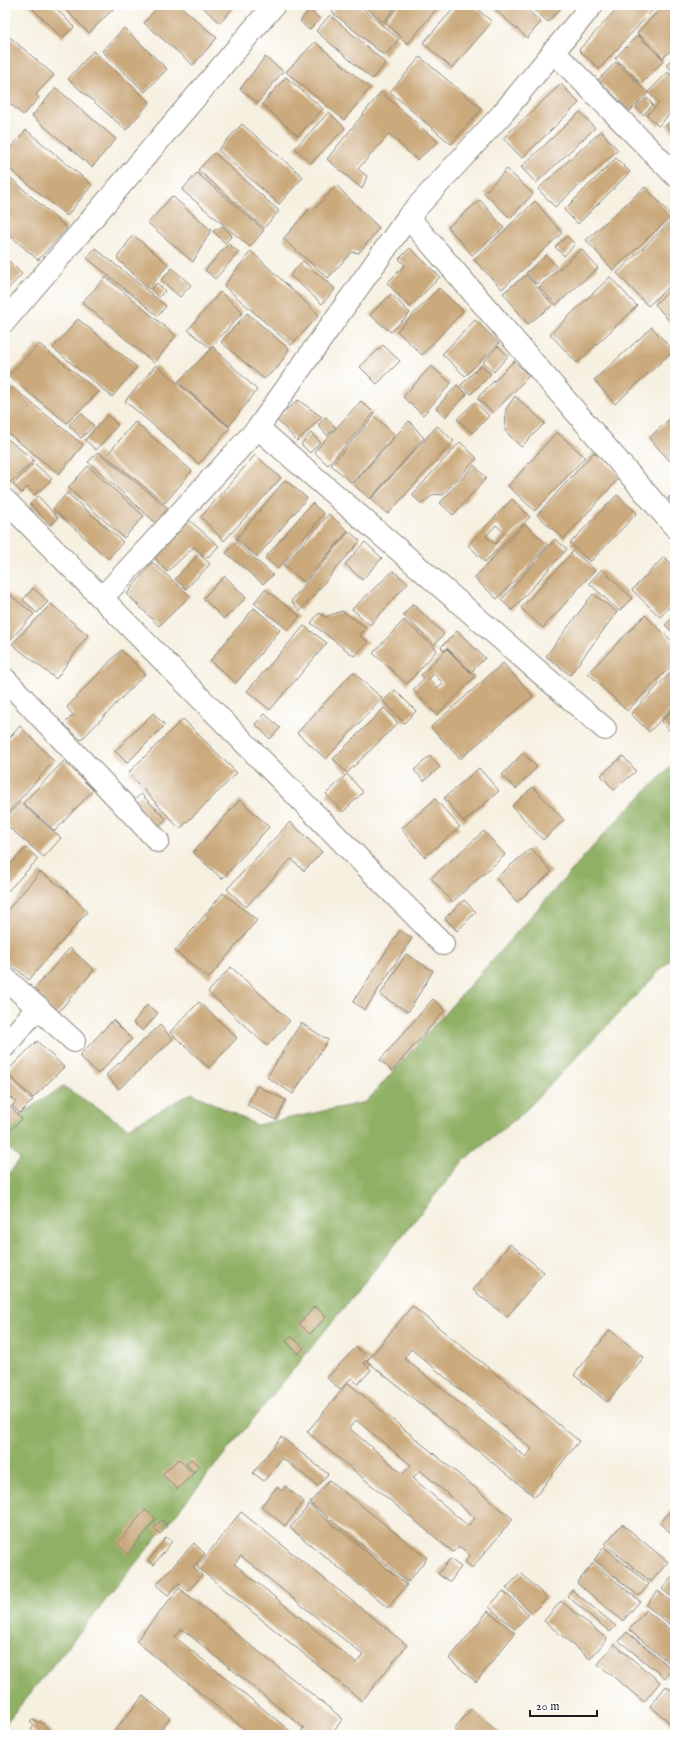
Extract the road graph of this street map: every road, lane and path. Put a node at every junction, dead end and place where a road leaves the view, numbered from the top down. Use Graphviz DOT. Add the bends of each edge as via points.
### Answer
graph roads {
  1 [pos="274,5"];
  2 [pos="592,5"];
  3 [pos="553,51"];
  4 [pos="675,175"];
  5 [pos="408,217"];
  6 [pos="5,321"];
  7 [pos="258,428"];
  8 [pos="5,500"];
  9 [pos="675,527"];
  10 [pos="103,597"];
  11 [pos="5,679"];
  12 [pos="605,729"];
  13 [pos="158,841"];
  14 [pos="443,944"];
  15 [pos="5,978"];
  16 [pos="38,1007"];
  17 [pos="74,1041"];
  18 [pos="5,1046"];
  1 -- 6 [label="street"];
  2 -- 3 [label="street"];
  3 -- 4 [label="street"];
  3 -- 5 [label="street" via="503,113"];
  5 -- 7 [label="street"];
  5 -- 9 [label="street"];
  7 -- 10 [label="street"];
  7 -- 12 [label="street"];
  8 -- 10 [label="street"];
  10 -- 14 [label="street"];
  11 -- 13 [label="street"];
  15 -- 16 [label="street"];
  16 -- 17 [label="street"];
  16 -- 18 [label="street"];
}
